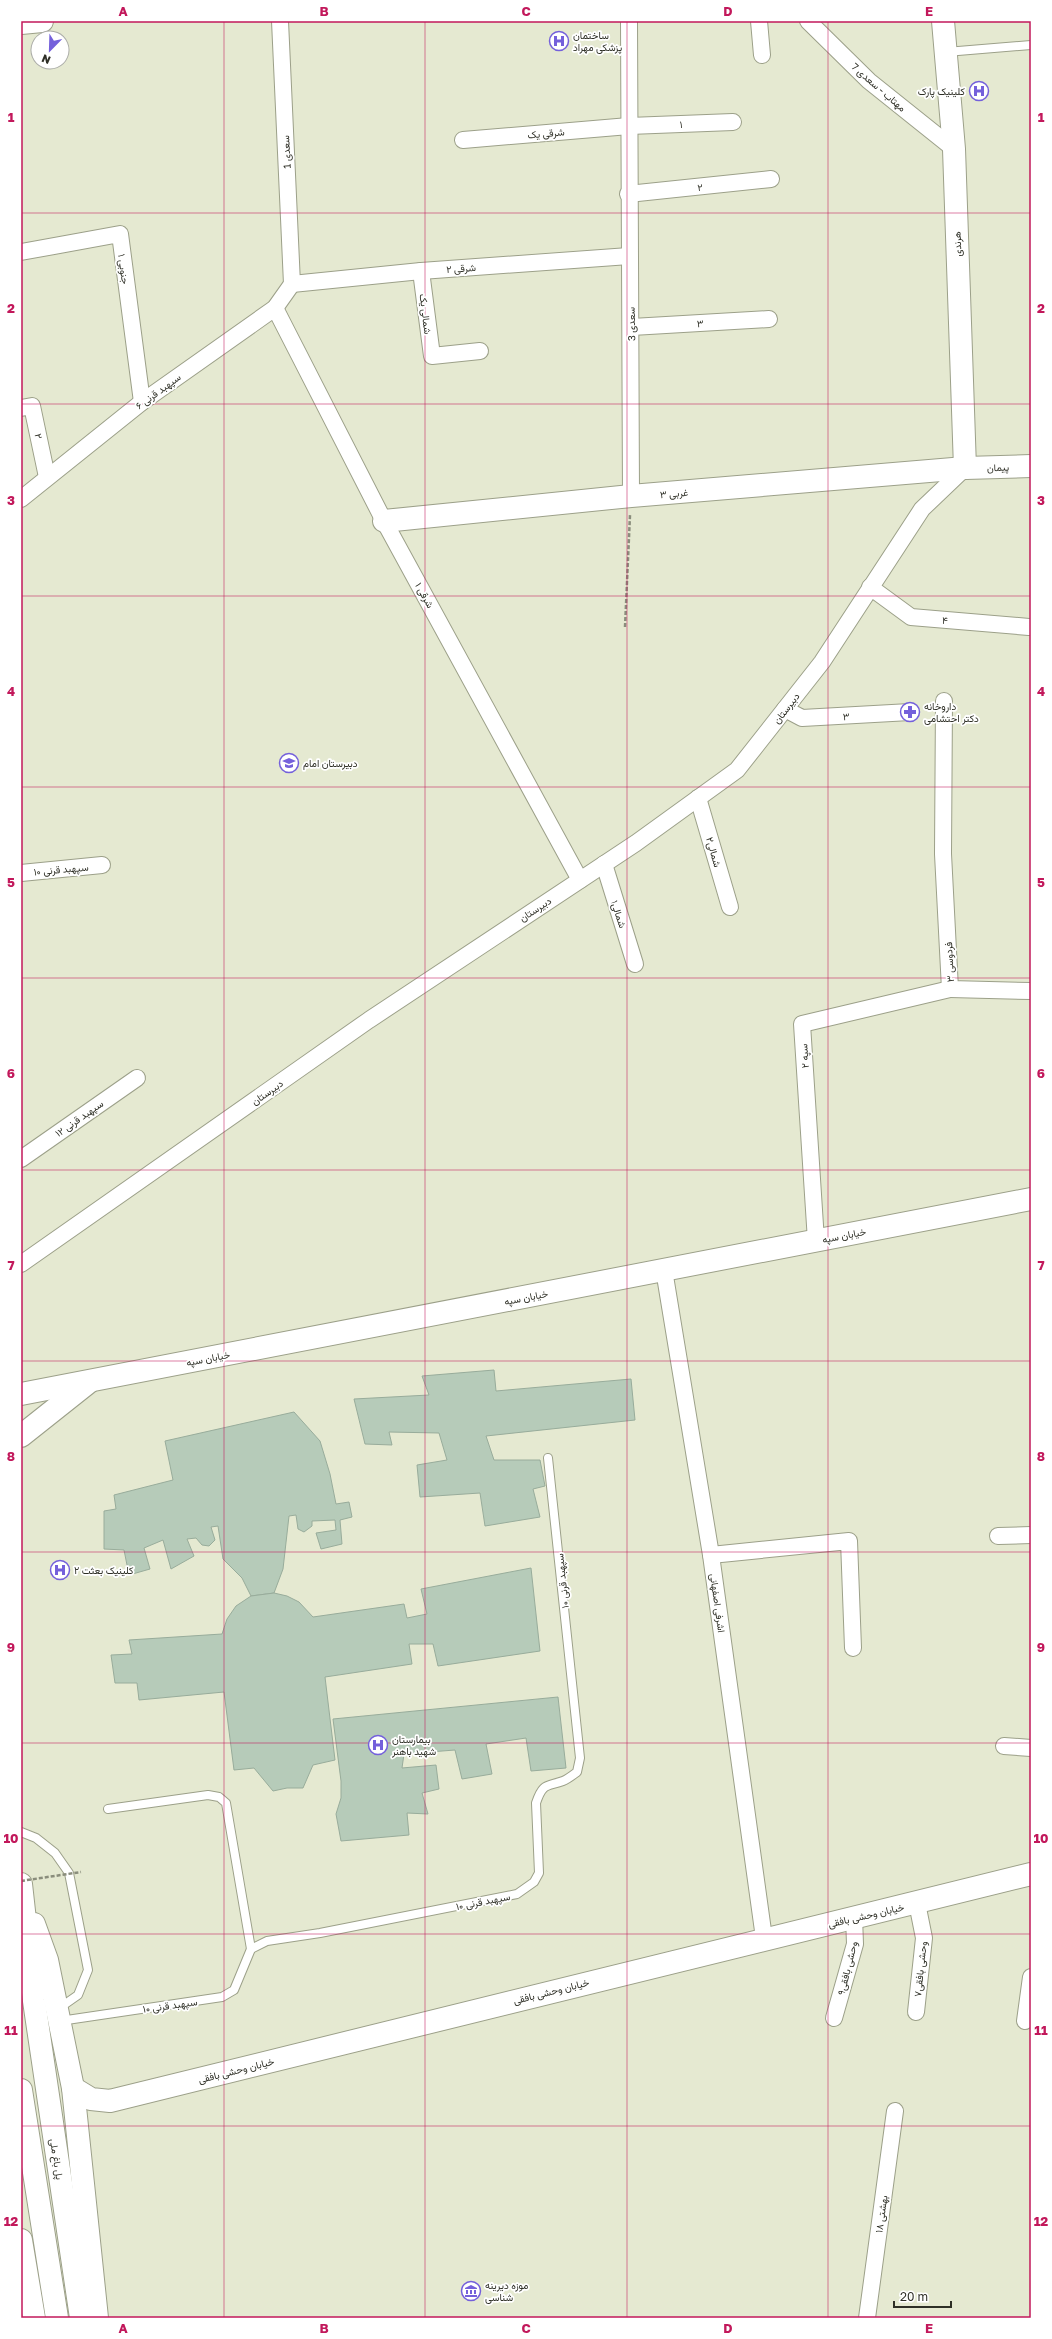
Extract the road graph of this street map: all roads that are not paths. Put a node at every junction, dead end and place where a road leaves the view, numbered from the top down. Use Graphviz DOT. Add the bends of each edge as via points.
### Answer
graph roads {
  1 [pos="42,21"];
  2 [pos="280,21"];
  3 [pos="630,21"];
  4 [pos="760,21"];
  5 [pos="808,21"];
  6 [pos="943,21"];
  7 [pos="21,23"];
  8 [pos="1031,45"];
  9 [pos="945,52"];
  10 [pos="762,55"];
  11 [pos="733,122"];
  12 [pos="629,126"];
  13 [pos="463,140"];
  14 [pos="954,149"];
  15 [pos="771,179"];
  16 [pos="628,194"];
  17 [pos="21,252"];
  18 [pos="629,256"];
  19 [pos="420,272"];
  20 [pos="292,284"];
  21 [pos="275,308"];
  22 [pos="769,319"];
  23 [pos="632,327"];
  24 [pos="480,351"];
  25 [pos="142,402"];
  26 [pos="21,408"];
  27 [pos="1031,466"];
  28 [pos="965,468"];
  29 [pos="47,477"];
  30 [pos="631,496"];
  31 [pos="21,498"];
  32 [pos="384,521"];
  33 [pos="870,587"];
  34 [pos="1028,627"];
  35 [pos="944,701"];
  36 [pos="785,709"];
  37 [pos="910,712"];
  38 [pos="698,798"];
  39 [pos="604,864"];
  40 [pos="102,865"];
  41 [pos="21,872"];
  42 [pos="580,880"];
  43 [pos="730,907"];
  44 [pos="635,964"];
  45 [pos="950,989"];
  46 [pos="1031,991"];
  47 [pos="137,1078"];
  48 [pos="21,1159"];
  49 [pos="1031,1200"];
  50 [pos="816,1241"];
  51 [pos="21,1264"];
  52 [pos="664,1270"];
  53 [pos="91,1380"];
  54 [pos="21,1394"];
  55 [pos="21,1436"];
  56 [pos="548,1458"];
  57 [pos="1031,1535"];
  58 [pos="998,1536"];
  59 [pos="711,1555"];
  60 [pos="853,1648"];
  61 [pos="1004,1746"];
  62 [pos="1031,1748"];
  63 [pos="108,1810"];
  64 [pos="21,1832"];
  65 [pos="1031,1874"];
  66 [pos="21,1886"];
  67 [pos="917,1903"];
  68 [pos="854,1917"];
  69 [pos="764,1938"];
  70 [pos="252,1949"];
  71 [pos="1031,1977"];
  72 [pos="916,2012"];
  73 [pos="58,2015"];
  74 [pos="834,2018"];
  75 [pos="1026,2021"];
  76 [pos="73,2088"];
  77 [pos="21,2090"];
  78 [pos="895,2111"];
  79 [pos="21,2240"];
  80 [pos="34,2318"];
  81 [pos="57,2318"];
  82 [pos="81,2318"];
  83 [pos="98,2318"];
  84 [pos="868,2318"];
  1 -- 7 [label="street"];
  2 -- 20 [label="street, سعدی 1"];
  3 -- 12 [label="street, سعدی 3"];
  4 -- 10 [label="street"];
  5 -- 14 [label="street, مهتاب - سعدی 7" via="869,81"];
  6 -- 9 [label="street, هرندی"];
  8 -- 9 [label="lane"];
  9 -- 14 [label="street, هرندی"];
  11 -- 12 [label="street, ۱"];
  12 -- 13 [label="street, شرقی یک"];
  12 -- 16 [label="street, سعدی 3"];
  14 -- 28 [label="street, هرندی"];
  15 -- 16 [label="street, ۲"];
  16 -- 18 [label="street, سعدی 3"];
  17 -- 25 [label="street, ۱ جنوبی" via="120,234"];
  18 -- 19 [label="street, شرقی ۲"];
  18 -- 23 [label="street, سعدی 3"];
  19 -- 20 [label="street, شرقی ۲"];
  19 -- 24 [label="street, شمالی یک" via="432,356"];
  20 -- 21 [label="street, سپهبد قرنی ۶"];
  21 -- 25 [label="street, سپهبد قرنی ۶"];
  21 -- 32 [label="street, شرقی ۱"];
  22 -- 23 [label="street, ۳"];
  23 -- 30 [label="street, سعدی 3"];
  25 -- 29 [label="street, سپهبد قرنی ۶"];
  26 -- 29 [label="street, ۲" via="32,406"];
  27 -- 28 [label="street, پیمان"];
  28 -- 30 [label="street, ۳ غربی"];
  28 -- 33 [label="street, دبیرستان" via="922,509"];
  29 -- 31 [label="street, سپهبد قرنی ۶"];
  30 -- 32 [label="street, ۳ غربی"];
  32 -- 42 [label="street, شرقی ۱"];
  33 -- 34 [label="street, ۴" via="911,617"];
  33 -- 36 [label="street, دبیرستان" via="822,662"];
  35 -- 45 [label="street, فردوسی ۳" via="943,854"];
  36 -- 37 [label="street, ۳" via="802,718"];
  36 -- 38 [label="street, دبیرستان" via="737,770"];
  38 -- 39 [label="street, دبیرستان"];
  38 -- 43 [label="street, شمالی۲"];
  39 -- 42 [label="street, دبیرستان"];
  39 -- 44 [label="street, شمالی۱"];
  40 -- 41 [label="street, سپهبد قرنی ۱۰"];
  42 -- 51 [label="street, دبیرستان" via="369,1020"];
  45 -- 46 [label="street, فردوسی ۳"];
  45 -- 50 [label="street, سپه ۲" via="802,1024"];
  47 -- 48 [label="street, سپهبد قرنی ۱۲"];
  49 -- 50 [label="street, خیابان سپه"];
  50 -- 52 [label="street, خیابان سپه"];
  52 -- 53 [label="street, خیابان سپه"];
  52 -- 59 [label="street, اشرفی اصفهانی"];
  53 -- 54 [label="street, خیابان سپه"];
  53 -- 55 [label="street"];
  56 -- 70 [label="lane, سپهبد قرنی ۱۰" via="580,1758 577,1772 564,1781 549,1783 540,1793 536,1803 539,1873 534,1882 517,1894 320,1933 267,1940"];
  57 -- 58 [label="street"];
  59 -- 60 [label="street" via="849,1541"];
  59 -- 69 [label="street, اشرفی اصفهانی"];
  61 -- 62 [label="street"];
  63 -- 70 [label="lane" via="208,1795 219,1797 226,1804"];
  64 -- 73 [label="lane" via="36,1838 55,1853 69,1873 88,1970 78,1995"];
  65 -- 67 [label="street, خیابان وحشی بافقی"];
  66 -- 73 [label="street" via="47,1960"];
  66 -- 82 [label="street, پل باغ ملی" via="34,2001"];
  67 -- 68 [label="street, خیابان وحشی بافقی"];
  67 -- 72 [label="street, وحشی بافقی۷" via="924,1938"];
  68 -- 69 [label="street, خیابان وحشی بافقی"];
  68 -- 74 [label="street, وحشی بافقی۹" via="855,1944"];
  69 -- 76 [label="street, خیابان وحشی بافقی" via="110,2101 91,2099"];
  70 -- 73 [label="lane, سپهبد قرنی ۱۰" via="234,1990 222,1998"];
  71 -- 75 [label="street"];
  73 -- 76 [label="street"];
  76 -- 83 [label="street"];
  77 -- 81 [label="street"];
  78 -- 84 [label="street, بهشتی ۱۸"];
  79 -- 80 [label="street"];
}
